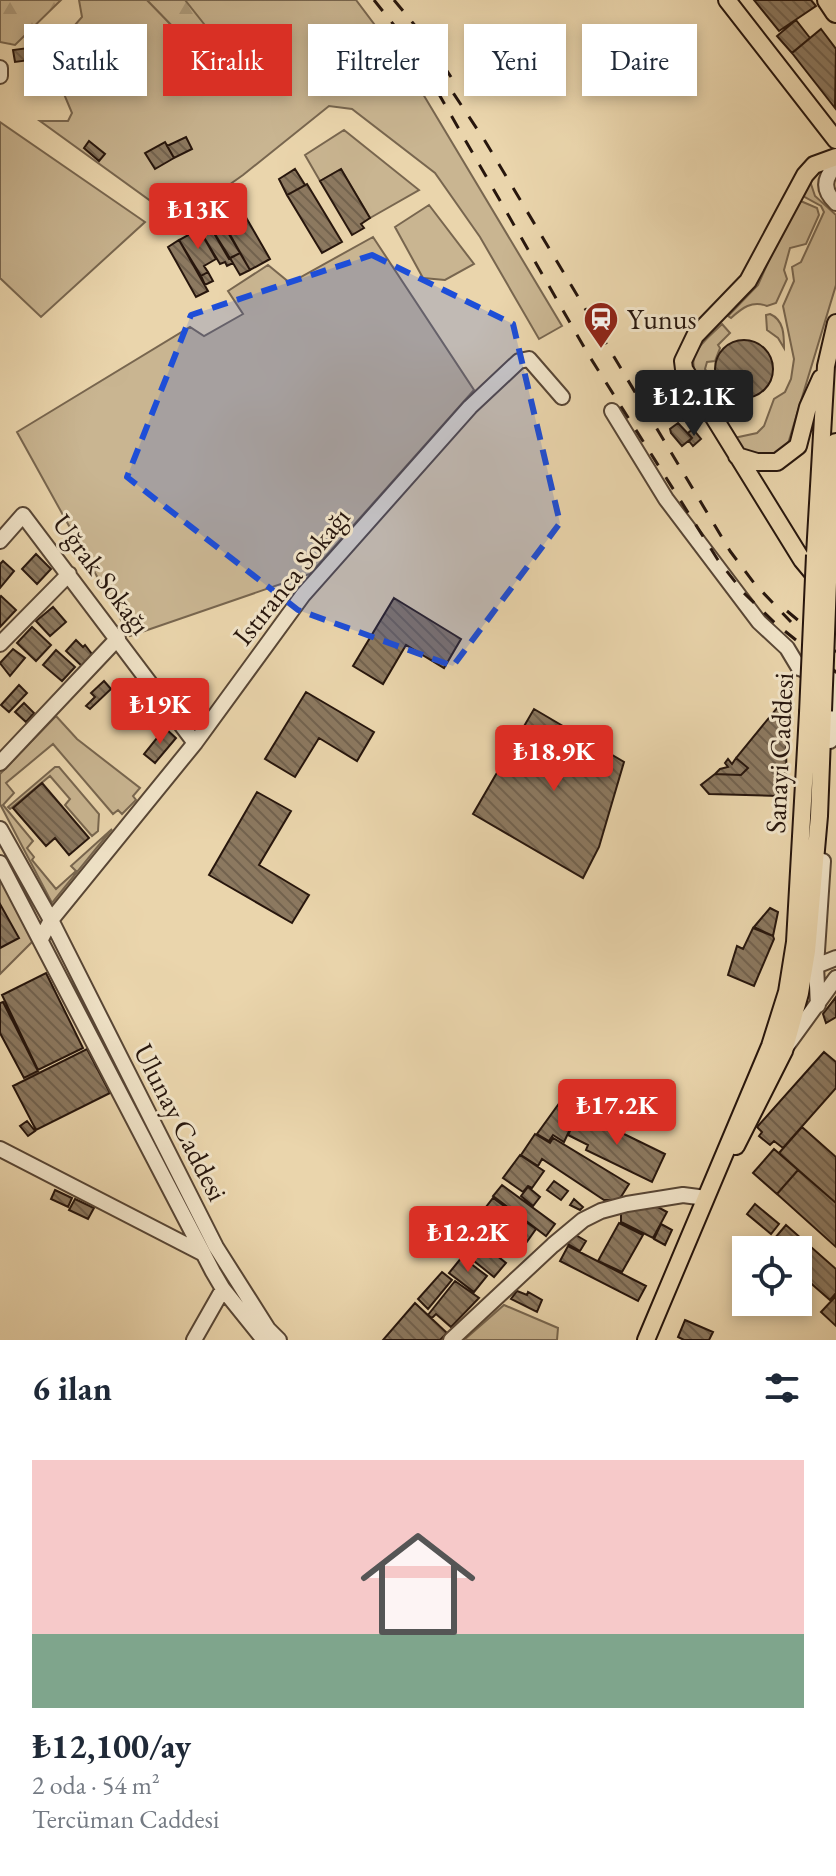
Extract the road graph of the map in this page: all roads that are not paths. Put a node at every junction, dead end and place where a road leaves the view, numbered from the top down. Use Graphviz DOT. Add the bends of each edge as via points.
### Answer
graph roads {
  1 [pos="727,0"];
  2 [pos="828,0"];
  3 [pos="836,12"];
  4 [pos="0,68"];
  5 [pos="0,76"];
  6 [pos="836,140"];
  7 [pos="836,157"];
  8 [pos="836,165"];
  9 [pos="836,203"];
  10 [pos="836,323"];
  11 [pos="826,366"];
  12 [pos="562,397"];
  13 [pos="612,411"];
  14 [pos="836,444"];
  15 [pos="737,456"];
  16 [pos="836,533"];
  17 [pos="0,541"];
  18 [pos="822,556"];
  19 [pos="69,574"];
  20 [pos="836,601"];
  21 [pos="118,638"];
  22 [pos="0,644"];
  23 [pos="195,743"];
  24 [pos="0,763"];
  25 [pos="0,829"];
  26 [pos="0,863"];
  27 [pos="51,920"];
  28 [pos="41,939"];
  29 [pos="827,956"];
  30 [pos="836,978"];
  31 [pos="814,1009"];
  32 [pos="784,1026"];
  33 [pos="784,1051"];
  34 [pos="0,1149"];
  35 [pos="716,1173"];
  36 [pos="706,1198"];
  37 [pos="209,1250"];
  38 [pos="223,1289"];
  39 [pos="194,1340"];
  40 [pos="264,1340"];
  41 [pos="279,1340"];
  42 [pos="451,1340"];
  43 [pos="646,1340"];
  1 -- 6 [label="main road"];
  2 -- 3 [label="highway"];
  4 -- 5 [label="street"];
  7 -- 15 [label="main road" via="814,165 805,175 748,281 695,336 683,361"];
  8 -- 9 [label="street" via="826,181"];
  10 -- 11 [label="main road, Sanayi Caddesi"];
  11 -- 15 [label="main road" via="798,446 777,462"];
  11 -- 18 [label="main road, Sanayi Caddesi"];
  12 -- 23 [label="street, Istıranca Sokağı" via="529,359 519,361 470,407 303,595"];
  13 -- 29 [label="street" via="666,499 759,622 787,648 799,668 833,680"];
  14 -- 18 [label="highway"];
  15 -- 20 [label="main road" via="802,560"];
  16 -- 18 [label="highway"];
  17 -- 19 [label="street, Uğrak Sokağı" via="23,515"];
  18 -- 32 [label="main road, Sanayi Caddesi, bridge" via="816,712 819,816 807,951"];
  19 -- 21 [label="street, Uğrak Sokağı"];
  19 -- 22 [label="street"];
  21 -- 23 [label="street, Uğrak Sokağı"];
  21 -- 24 [label="street"];
  23 -- 27 [label="street, Istıranca Sokağı"];
  25 -- 27 [label="street, Ulunay Caddesi"];
  26 -- 28 [label="street, Ulunay Caddesi"];
  27 -- 28 [label="street"];
  27 -- 37 [label="street, Ulunay Caddesi"];
  28 -- 37 [label="street, Ulunay Caddesi"];
  29 -- 31 [label="street"];
  30 -- 31 [label="street"];
  31 -- 32 [label="street"];
  31 -- 33 [label="street"];
  32 -- 33 [label="main road, Sanayi Caddesi"];
  32 -- 35 [label="main road, Sanayi Caddesi"];
  33 -- 35 [label="main road, Sanayi Caddesi" via="740,1141"];
  34 -- 37 [label="street"];
  35 -- 36 [label="main road, Sanayi Caddesi"];
  36 -- 42 [label="street" via="683,1195 627,1204 583,1220"];
  36 -- 43 [label="main road, Sanayi Caddesi"];
  37 -- 38 [label="street, Ulunay Caddesi"];
  37 -- 41 [label="street, Ulunay Caddesi"];
  38 -- 39 [label="street"];
  38 -- 40 [label="street, Ulunay Caddesi"];
}
